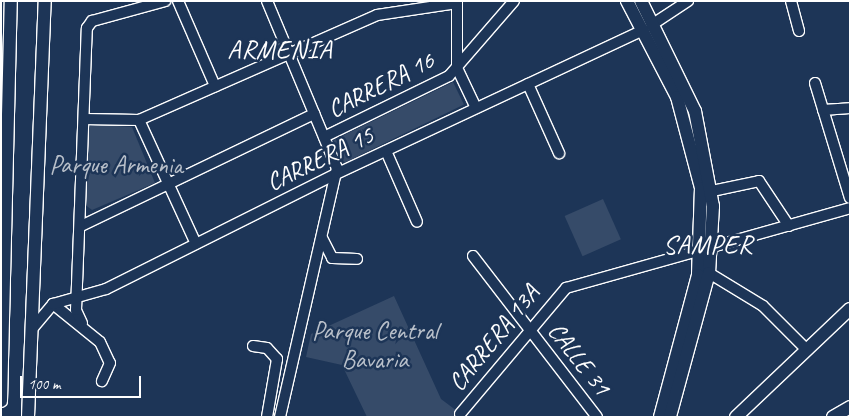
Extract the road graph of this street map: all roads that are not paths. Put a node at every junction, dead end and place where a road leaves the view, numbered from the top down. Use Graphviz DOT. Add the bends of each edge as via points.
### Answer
graph roads {
  1 [pos="11,1"];
  2 [pos="45,1"];
  3 [pos="165,1"];
  4 [pos="178,1"];
  5 [pos="267,1"];
  6 [pos="514,1"];
  7 [pos="627,1"];
  8 [pos="641,1"];
  9 [pos="688,1"];
  10 [pos="791,1"];
  11 [pos="457,2"];
  12 [pos="649,27"];
  13 [pos="799,31"];
  14 [pos="288,53"];
  15 [pos="457,68"];
  16 [pos="815,83"];
  17 [pos="528,84"];
  18 [pos="215,86"];
  19 [pos="476,108"];
  20 [pos="850,108"];
  21 [pos="823,110"];
  22 [pos="314,114"];
  23 [pos="84,119"];
  24 [pos="140,120"];
  25 [pos="324,137"];
  26 [pos="386,150"];
  27 [pos="559,153"];
  28 [pos="2,164"];
  29 [pos="336,174"];
  30 [pos="168,184"];
  31 [pos="712,190"];
  32 [pos="850,198"];
  33 [pos="850,208"];
  34 [pos="417,222"];
  35 [pos="81,226"];
  36 [pos="789,226"];
  37 [pos="321,236"];
  38 [pos="196,244"];
  39 [pos="708,249"];
  40 [pos="474,256"];
  41 [pos="357,259"];
  42 [pos="709,273"];
  43 [pos="79,297"];
  44 [pos="53,304"];
  45 [pos="850,310"];
  46 [pos="82,323"];
  47 [pos="528,328"];
  48 [pos="29,340"];
  49 [pos="253,346"];
  50 [pos="807,350"];
  51 [pos="102,381"];
  52 [pos="1,401"];
  53 [pos="850,408"];
  54 [pos="460,414"];
  55 [pos="28,417"];
  56 [pos="268,417"];
  57 [pos="280,417"];
  58 [pos="597,417"];
  59 [pos="660,417"];
  60 [pos="670,417"];
  61 [pos="736,417"];
  62 [pos="833,417"];
  1 -- 28 [label="main road"];
  2 -- 48 [label="main road"];
  3 -- 23 [label="street" via="92,21 87,28"];
  4 -- 18 [label="street"];
  5 -- 14 [label="street"];
  6 -- 15 [label="street, CARRERA 16"];
  7 -- 12 [label="main road"];
  8 -- 12 [label="main road"];
  9 -- 12 [label="street, CARRERA 15"];
  10 -- 13 [label="street"];
  11 -- 14 [label="street" via="377,16"];
  11 -- 15 [label="street"];
  12 -- 17 [label="street, CARRERA 15"];
  12 -- 31 [label="main road" via="694,111"];
  12 -- 39 [label="main road" via="694,148"];
  14 -- 18 [label="street"];
  14 -- 22 [label="street"];
  15 -- 19 [label="street"];
  15 -- 25 [label="street, CARRERA 16"];
  16 -- 21 [label="street"];
  17 -- 19 [label="street, CARRERA 15"];
  17 -- 27 [label="street"];
  18 -- 24 [label="street"];
  19 -- 26 [label="street, CARRERA 15"];
  20 -- 21 [label="street"];
  21 -- 32 [label="street"];
  22 -- 25 [label="street"];
  22 -- 30 [label="street, CARRERA 16"];
  23 -- 24 [label="street"];
  23 -- 35 [label="street"];
  24 -- 30 [label="street"];
  25 -- 29 [label="street"];
  26 -- 29 [label="street, CARRERA 15"];
  26 -- 34 [label="street"];
  28 -- 52 [label="main road" via="7,245"];
  29 -- 37 [label="street"];
  29 -- 38 [label="street, CARRERA 15"];
  30 -- 35 [label="street, CARRERA 16"];
  30 -- 38 [label="street"];
  31 -- 36 [label="street" via="758,181"];
  31 -- 39 [label="main road"];
  33 -- 36 [label="street, CARRERA 13A"];
  35 -- 43 [label="street"];
  36 -- 39 [label="street, CARRERA 13A"];
  37 -- 41 [label="street" via="332,258"];
  37 -- 57 [label="street"];
  38 -- 43 [label="street, CARRERA 15" via="106,290"];
  39 -- 42 [label="main road"];
  39 -- 47 [label="street, CARRERA 13A" via="566,288"];
  39 -- 59 [label="main road"];
  40 -- 47 [label="street, CALLE 31"];
  42 -- 50 [label="street" via="763,306"];
  42 -- 60 [label="main road"];
  43 -- 44 [label="street, CARRERA 15"];
  43 -- 46 [label="street" via="76,310"];
  44 -- 46 [label="street"];
  44 -- 48 [label="street, CARRERA 15" via="36,320"];
  45 -- 50 [label="main road"];
  46 -- 51 [label="street" via="108,358 108,372"];
  47 -- 54 [label="street, CARRERA 13A"];
  47 -- 58 [label="street, CALLE 31"];
  48 -- 55 [label="main road"];
  49 -- 56 [label="street" via="267,348 277,359"];
  50 -- 61 [label="main road"];
  53 -- 62 [label="main road"];
}
